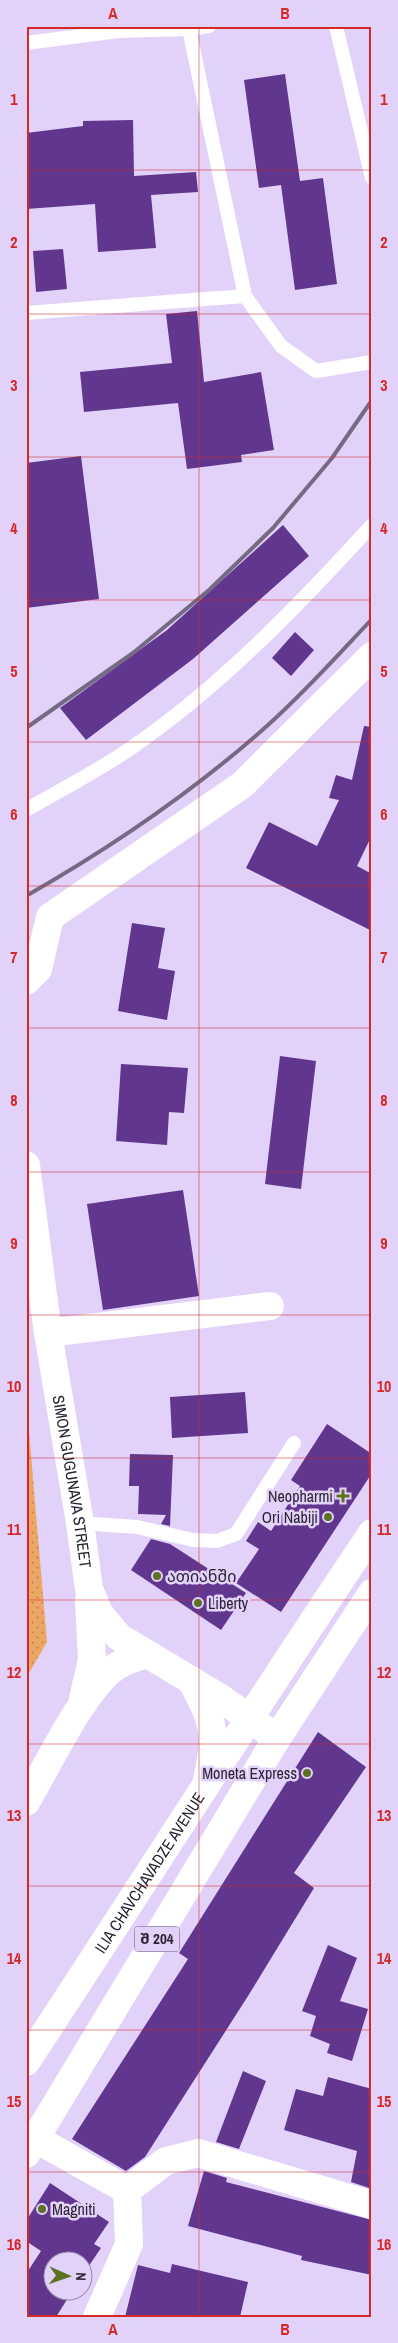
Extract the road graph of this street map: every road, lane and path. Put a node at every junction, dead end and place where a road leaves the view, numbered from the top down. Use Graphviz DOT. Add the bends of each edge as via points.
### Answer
graph roads {
  1 [pos="209,26"];
  2 [pos="336,26"];
  3 [pos="189,29"];
  4 [pos="58,33"];
  5 [pos="26,43"];
  6 [pos="372,178"];
  7 [pos="245,296"];
  8 [pos="26,314"];
  9 [pos="372,362"];
  10 [pos="372,525"];
  11 [pos="372,656"];
  12 [pos="26,810"];
  13 [pos="26,980"];
  14 [pos="26,1165"];
  15 [pos="270,1306"];
  16 [pos="48,1333"];
  17 [pos="294,1443"];
  18 [pos="80,1524"];
  19 [pos="372,1533"];
  20 [pos="88,1589"];
  21 [pos="372,1593"];
  22 [pos="146,1654"];
  23 [pos="191,1680"];
  24 [pos="80,1708"];
  25 [pos="250,1718"];
  26 [pos="277,1738"];
  27 [pos="206,1788"];
  28 [pos="26,1802"];
  29 [pos="26,2062"];
  30 [pos="30,2142"];
  31 [pos="126,2190"];
  32 [pos="372,2205"];
  33 [pos="97,2317"];
  1 -- 3 [label="lane"];
  2 -- 6 [label="lane"];
  3 -- 4 [label="lane"];
  3 -- 7 [label="lane"];
  4 -- 5 [label="lane"];
  7 -- 8 [label="lane"];
  7 -- 9 [label="lane" via="281,346 316,371"];
  10 -- 12 [label="lane" via="320,582 229,671 133,746"];
  11 -- 13 [label="main road" via="242,785 50,917 38,969"];
  14 -- 16 [label="main road, SIMON GUGUNAVA STREET"];
  15 -- 16 [label="main road"];
  16 -- 18 [label="main road, SIMON GUGUNAVA STREET"];
  17 -- 18 [label="lane" via="236,1534 216,1541 193,1540 137,1527"];
  18 -- 20 [label="main road, SIMON GUGUNAVA STREET"];
  19 -- 25 [label="main road, ILIA CHAVCHAVADZE AVENUE / შ 204"];
  20 -- 22 [label="main road, SIMON GUGUNAVA STREET" via="108,1625 119,1637"];
  20 -- 24 [label="main road" via="92,1660"];
  21 -- 26 [label="main road, შ 204"];
  22 -- 23 [label="main road, SIMON GUGUNAVA STREET"];
  22 -- 24 [label="main road" via="114,1668"];
  23 -- 25 [label="main road, SIMON GUGUNAVA STREET"];
  23 -- 27 [label="main road" via="214,1731"];
  24 -- 28 [label="main road"];
  25 -- 26 [label="main road, SIMON GUGUNAVA STREET"];
  25 -- 27 [label="main road, ILIA CHAVCHAVADZE AVENUE / შ 204"];
  26 -- 30 [label="main road, შ 204"];
  27 -- 29 [label="main road, ILIA CHAVCHAVADZE AVENUE / შ 204"];
  30 -- 31 [label="main road"];
  31 -- 32 [label="main road" via="166,2161 198,2153"];
  31 -- 33 [label="main road" via="129,2244"];
}
